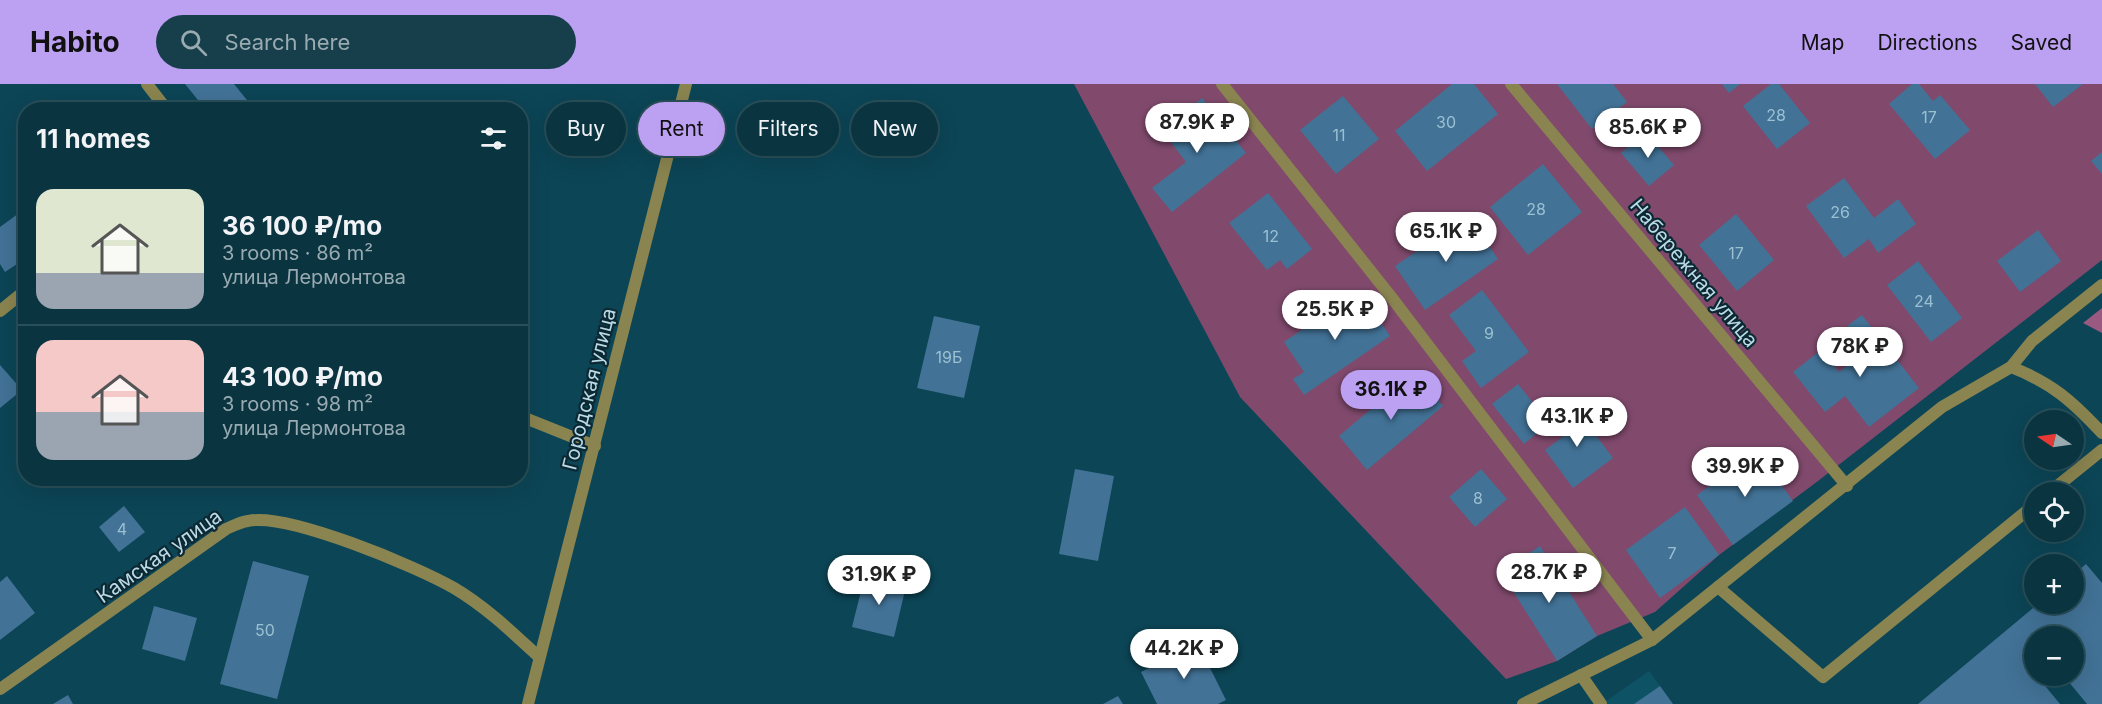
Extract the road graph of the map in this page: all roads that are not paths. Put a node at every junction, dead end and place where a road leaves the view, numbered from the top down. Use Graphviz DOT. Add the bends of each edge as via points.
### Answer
graph roads {
  1 [pos="147,84"];
  2 [pos="686,84"];
  3 [pos="1222,84"];
  4 [pos="1511,84"];
  5 [pos="162,102"];
  6 [pos="2102,285"];
  7 [pos="18,296"];
  8 [pos="0,311"];
  9 [pos="2011,367"];
  10 [pos="528,419"];
  11 [pos="2102,433"];
  12 [pos="596,446"];
  13 [pos="2102,450"];
  14 [pos="2062,482"];
  15 [pos="1846,486"];
  16 [pos="2024,513"];
  17 [pos="1718,587"];
  18 [pos="1652,640"];
  19 [pos="539,657"];
  20 [pos="1581,675"];
  21 [pos="0,689"];
  22 [pos="528,704"];
  23 [pos="1523,704"];
  24 [pos="1601,704"];
  1 -- 5 [label="street"];
  2 -- 12 [label="street, Городская улица"];
  3 -- 18 [label="street" via="1392,298"];
  4 -- 15 [label="street, Набережная улица"];
  6 -- 9 [label="street" via="2032,341"];
  7 -- 8 [label="street"];
  9 -- 11 [label="street" via="2031,374 2068,397"];
  9 -- 15 [label="street" via="1942,407"];
  10 -- 12 [label="street"];
  12 -- 19 [label="street, Городская улица"];
  13 -- 14 [label="street"];
  15 -- 17 [label="street"];
  16 -- 17 [label="street" via="1822,677"];
  17 -- 18 [label="street"];
  18 -- 20 [label="street"];
  19 -- 21 [label="street, Камская улица" via="495,616 454,588 349,542 249,520 226,529"];
  19 -- 22 [label="street, Городская улица"];
  20 -- 23 [label="street"];
  20 -- 24 [label="street"];
}
